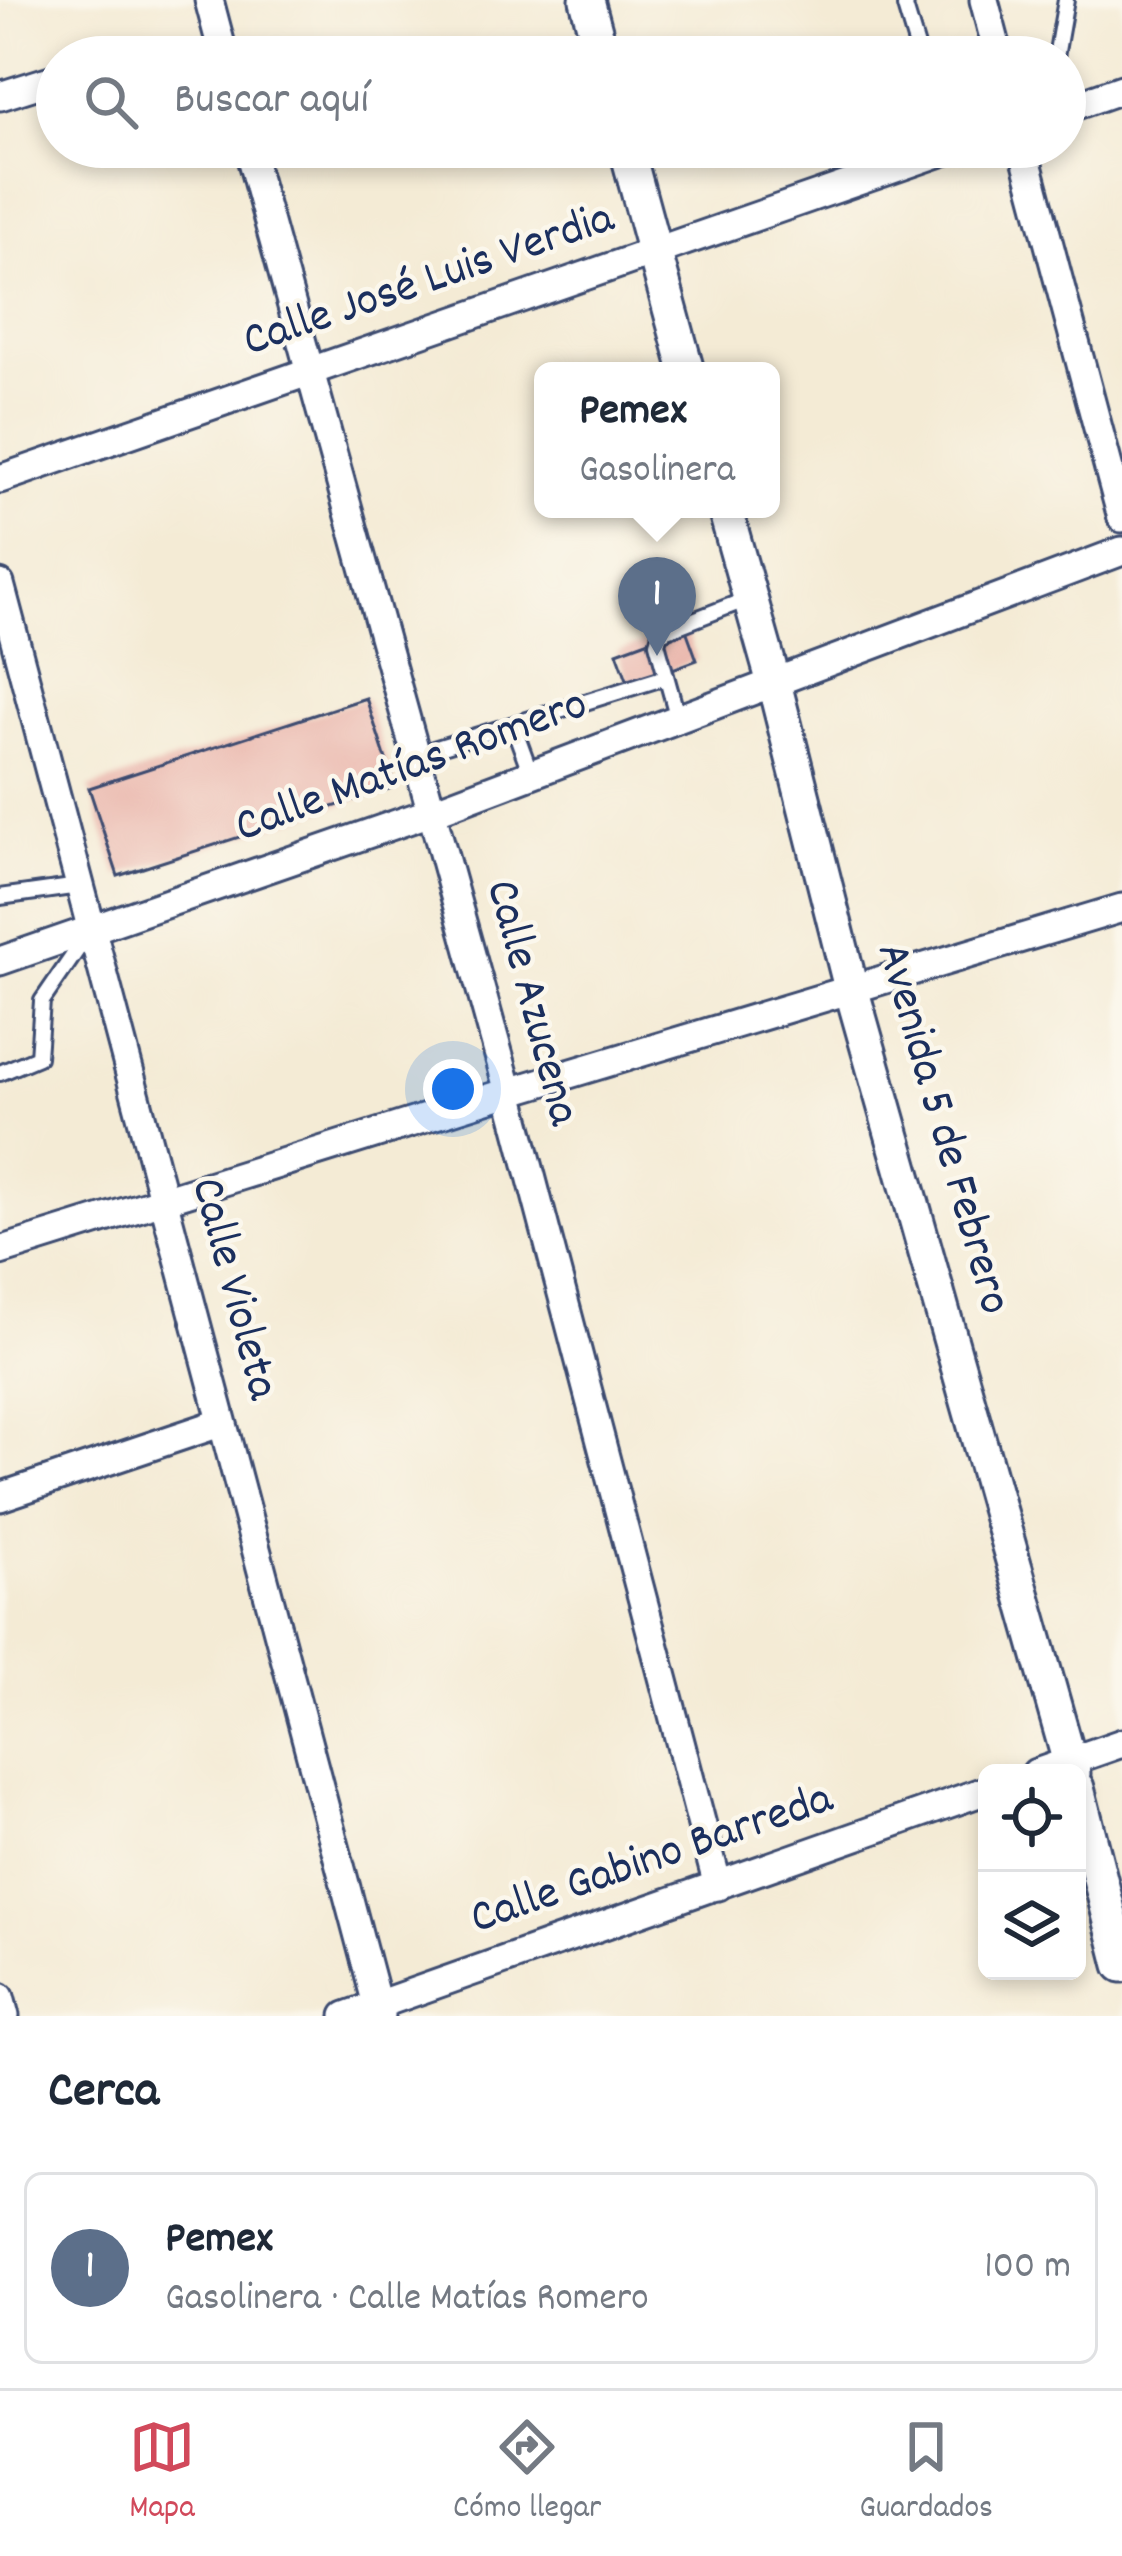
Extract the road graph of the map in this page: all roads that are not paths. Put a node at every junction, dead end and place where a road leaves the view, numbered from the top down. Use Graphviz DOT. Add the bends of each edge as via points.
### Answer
graph roads {
  1 [pos="209,0"];
  2 [pos="587,0"];
  3 [pos="907,0"];
  4 [pos="984,0"];
  5 [pos="1066,0"];
  6 [pos="218,36"];
  7 [pos="596,36"];
  8 [pos="913,36"];
  9 [pos="993,36"];
  10 [pos="1060,36"];
  11 [pos="36,85"];
  12 [pos="1122,89"];
  13 [pos="0,96"];
  14 [pos="1086,102"];
  15 [pos="254,168"];
  16 [pos="632,168"];
  17 [pos="896,168"];
  18 [pos="1029,168"];
  19 [pos="654,252"];
  20 [pos="685,362"];
  21 [pos="308,371"];
  22 [pos="0,479"];
  23 [pos="728,518"];
  24 [pos="1122,518"];
  25 [pos="1122,551"];
  26 [pos="0,584"];
  27 [pos="750,598"];
  28 [pos="666,676"];
  29 [pos="774,683"];
  30 [pos="678,719"];
  31 [pos="513,725"];
  32 [pos="414,755"];
  33 [pos="531,774"];
  34 [pos="431,812"];
  35 [pos="79,886"];
  36 [pos="0,897"];
  37 [pos="1122,908"];
  38 [pos="91,929"];
  39 [pos="0,961"];
  40 [pos="850,988"];
  41 [pos="0,1073"];
  42 [pos="509,1092"];
  43 [pos="162,1200"];
  44 [pos="0,1251"];
  45 [pos="220,1423"];
  46 [pos="0,1497"];
  47 [pos="1122,1743"];
  48 [pos="1070,1764"];
  49 [pos="1086,1766"];
  50 [pos="978,1793"];
  51 [pos="1086,1825"];
  52 [pos="718,1886"];
  53 [pos="1122,1965"];
  54 [pos="0,1997"];
  55 [pos="379,2011"];
  56 [pos="5,2016"];
  57 [pos="346,2016"];
  1 -- 6 [label="street"];
  2 -- 7 [label="street"];
  3 -- 8 [label="lane"];
  4 -- 9 [label="street"];
  5 -- 10 [label="lane"];
  11 -- 13 [label="street"];
  12 -- 14 [label="street"];
  15 -- 21 [label="street, Calle Azucena"];
  16 -- 19 [label="street"];
  17 -- 19 [label="street, Calle José Luis Verdia"];
  18 -- 24 [label="street"];
  19 -- 20 [label="street"];
  19 -- 21 [label="street, Calle José Luis Verdia"];
  21 -- 22 [label="street, Calle José Luis Verdia"];
  21 -- 32 [label="street, Calle Azucena"];
  23 -- 27 [label="street, Avenida 5 de Febrero"];
  25 -- 29 [label="street, Calle Matías Romero"];
  26 -- 35 [label="street, Calle Violeta"];
  27 -- 28 [label="lane" via="660,633"];
  27 -- 29 [label="street, Avenida 5 de Febrero"];
  28 -- 30 [label="lane"];
  28 -- 31 [label="lane"];
  29 -- 30 [label="street, Calle Matías Romero"];
  29 -- 40 [label="street, Avenida 5 de Febrero"];
  30 -- 33 [label="street, Calle Matías Romero"];
  31 -- 32 [label="lane"];
  31 -- 33 [label="lane"];
  32 -- 34 [label="street, Calle Azucena"];
  33 -- 34 [label="street, Calle Matías Romero"];
  34 -- 38 [label="street, Calle Matías Romero"];
  34 -- 42 [label="street, Calle Azucena"];
  35 -- 36 [label="lane"];
  35 -- 38 [label="street, Calle Violeta"];
  37 -- 40 [label="street"];
  38 -- 39 [label="street, Calle Matías Romero"];
  38 -- 41 [label="lane" via="42,1001 38,1057"];
  38 -- 43 [label="street, Calle Violeta"];
  40 -- 42 [label="street"];
  40 -- 48 [label="street, Avenida 5 de Febrero"];
  42 -- 43 [label="street"];
  42 -- 52 [label="street, Calle Azucena"];
  43 -- 44 [label="street"];
  43 -- 45 [label="street, Calle Violeta"];
  45 -- 46 [label="street"];
  45 -- 55 [label="street, Calle Violeta"];
  47 -- 49 [label="street"];
  50 -- 52 [label="street, Calle Gabino Barreda"];
  51 -- 53 [label="street, Avenida 5 de Febrero"];
  52 -- 55 [label="street, Calle Gabino Barreda"];
  54 -- 56 [label="street"];
  55 -- 57 [label="street, Calle Gabino Barreda"];
}
